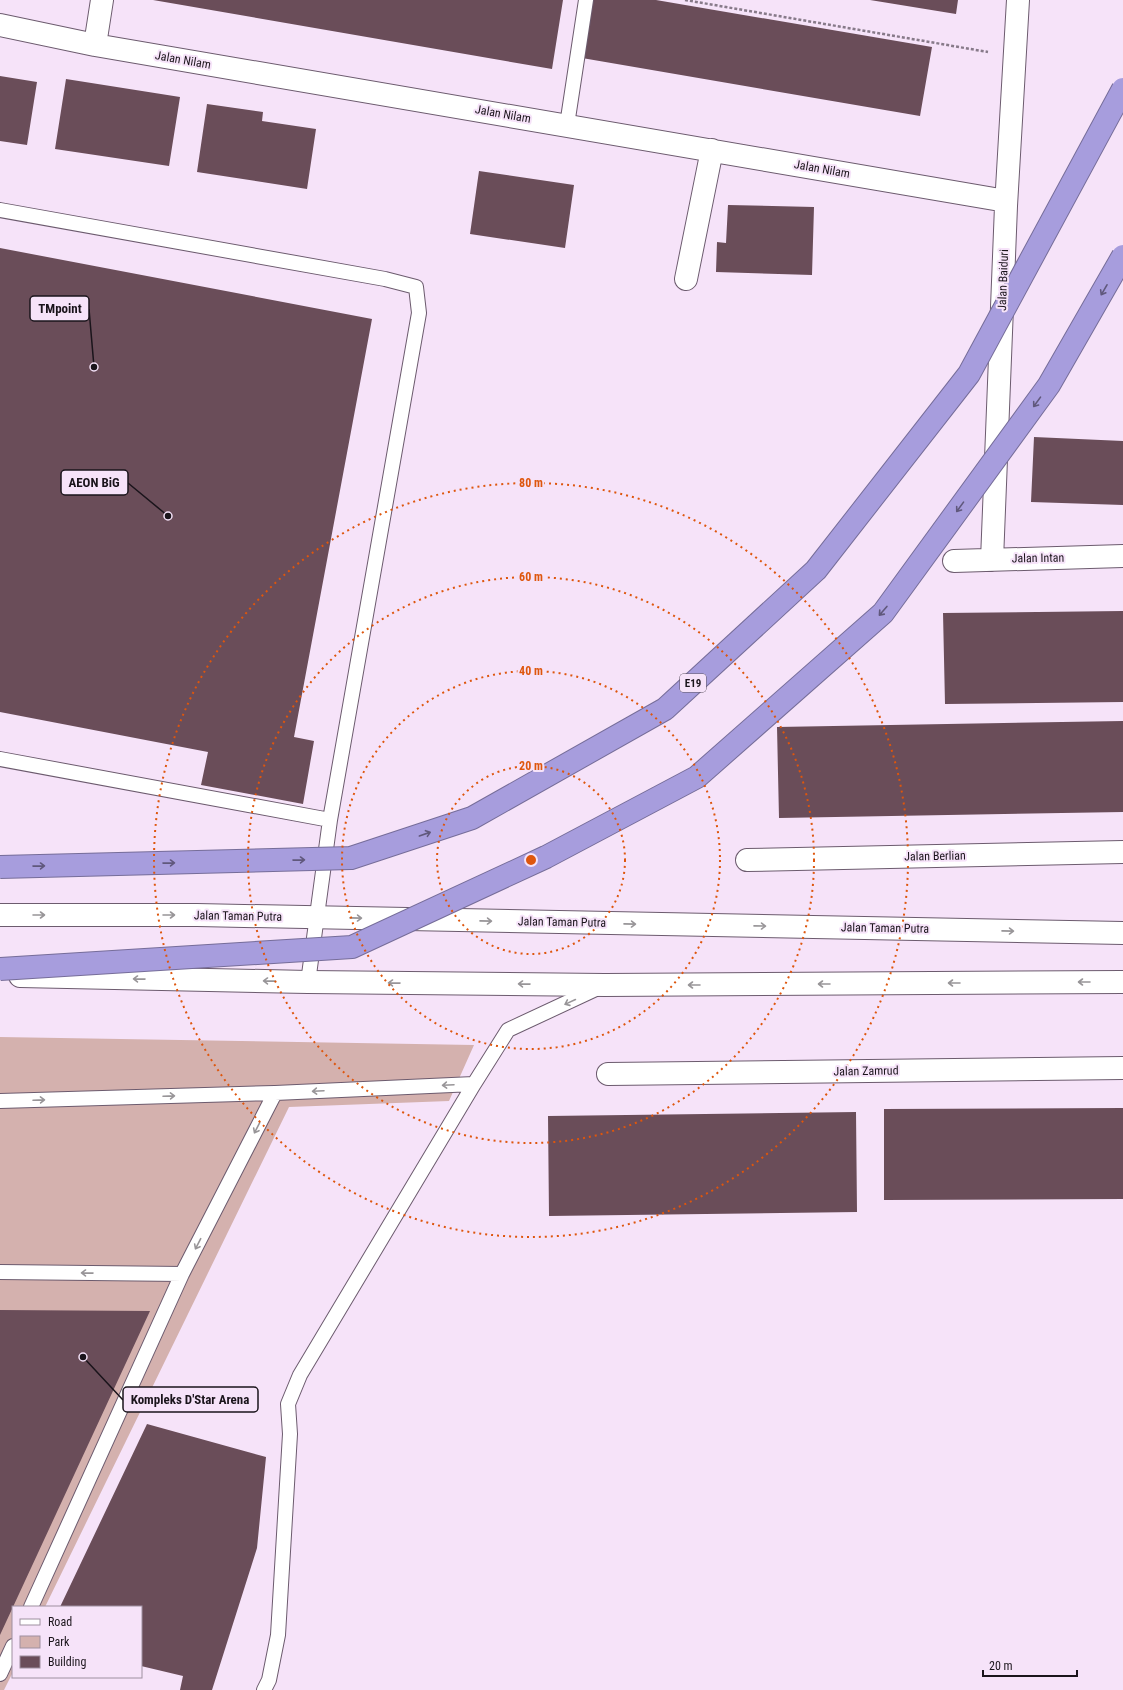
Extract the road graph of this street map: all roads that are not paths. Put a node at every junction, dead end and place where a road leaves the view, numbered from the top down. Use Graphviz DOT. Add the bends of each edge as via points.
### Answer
graph roads {
  1 [pos="102,0"];
  2 [pos="586,0"];
  3 [pos="1018,0"];
  4 [pos="0,25"];
  5 [pos="95,45"];
  6 [pos="1123,89"];
  7 [pos="567,125"];
  8 [pos="712,150"];
  9 [pos="1006,201"];
  10 [pos="0,210"];
  11 [pos="1123,256"];
  12 [pos="686,279"];
  13 [pos="1123,556"];
  14 [pos="992,560"];
  15 [pos="954,561"];
  16 [pos="0,759"];
  17 [pos="330,820"];
  18 [pos="1123,852"];
  19 [pos="747,860"];
  20 [pos="0,867"];
  21 [pos="0,914"];
  22 [pos="317,918"];
  23 [pos="1123,933"];
  24 [pos="0,970"];
  25 [pos="0,976"];
  26 [pos="308,982"];
  27 [pos="1123,982"];
  28 [pos="605,985"];
  29 [pos="1123,1068"];
  30 [pos="608,1074"];
  31 [pos="474,1084"];
  32 [pos="275,1093"];
  33 [pos="0,1101"];
  34 [pos="0,1272"];
  35 [pos="182,1274"];
  36 [pos="31,1606"];
  37 [pos="12,1648"];
  38 [pos="0,1674"];
  39 [pos="264,1690"];
  1 -- 5 [label="street"];
  2 -- 7 [label="lane"];
  3 -- 9 [label="street, Jalan Baiduri"];
  4 -- 5 [label="street, Jalan Nilam"];
  5 -- 7 [label="street, Jalan Nilam"];
  20 -- 6 [label="highway, E19, one-way, bridge" via="351,858 472,818 665,709 816,570 969,374"];
  7 -- 8 [label="street, Jalan Nilam"];
  8 -- 9 [label="street, Jalan Nilam"];
  8 -- 12 [label="street"];
  9 -- 14 [label="street, Jalan Baiduri"];
  10 -- 17 [label="lane" via="385,279 416,287 419,313"];
  11 -- 24 [label="highway, one-way, bridge" via="1049,385 883,613 697,777 546,857 352,947"];
  13 -- 14 [label="street, Jalan Intan"];
  14 -- 15 [label="street, Jalan Intan"];
  16 -- 17 [label="lane"];
  17 -- 22 [label="lane"];
  18 -- 19 [label="street, Jalan Berlian"];
  21 -- 22 [label="street, Jalan Taman Putra, one-way"];
  22 -- 23 [label="street, Jalan Taman Putra, one-way"];
  22 -- 26 [label="lane"];
  26 -- 25 [label="street, one-way"];
  28 -- 26 [label="street, one-way"];
  27 -- 28 [label="street, one-way"];
  28 -- 31 [label="lane, one-way" via="508,1030"];
  29 -- 30 [label="street, Jalan Zamrud"];
  31 -- 32 [label="lane, one-way"];
  31 -- 39 [label="lane" via="300,1376 288,1404 290,1434 278,1635 269,1680"];
  33 -- 32 [label="lane, one-way"];
  32 -- 35 [label="lane, one-way"];
  35 -- 34 [label="lane, one-way"];
  35 -- 36 [label="lane"];
  37 -- 38 [label="lane"];
}
